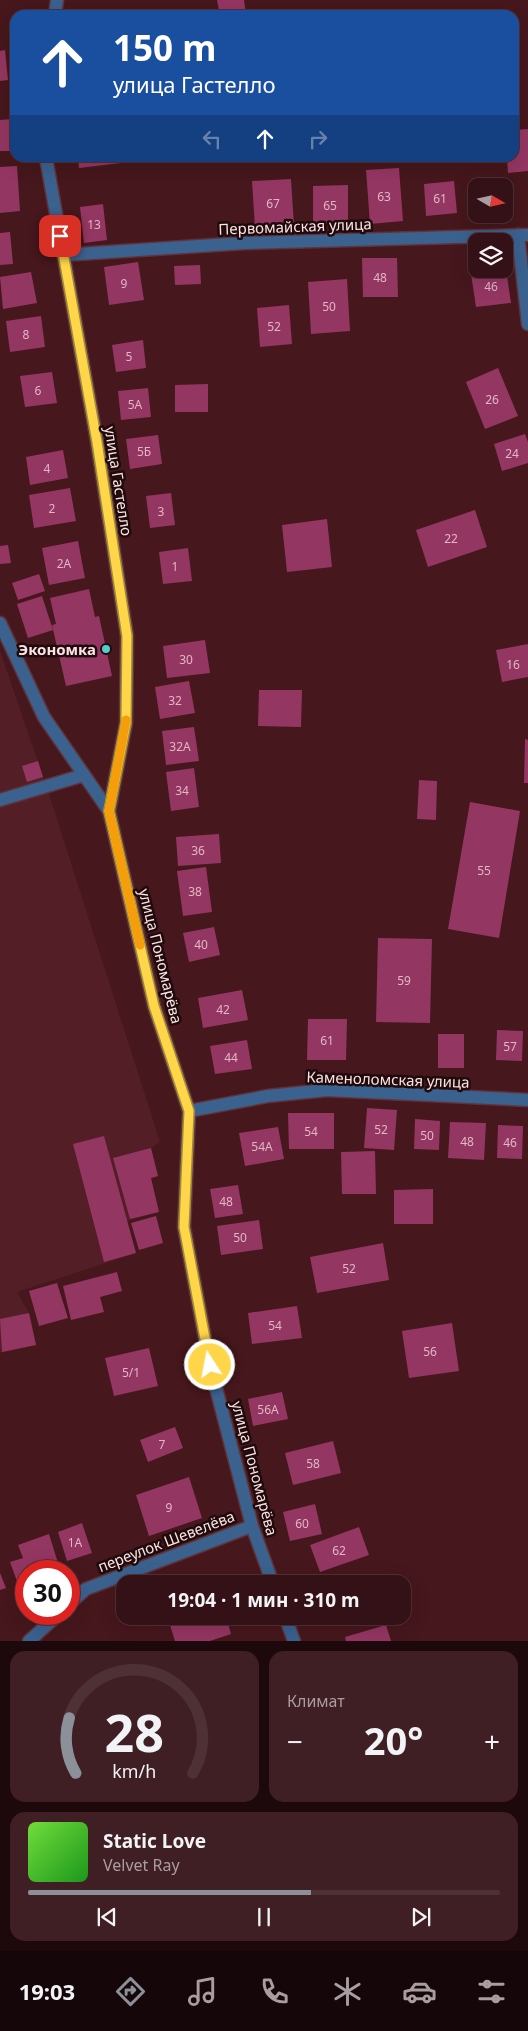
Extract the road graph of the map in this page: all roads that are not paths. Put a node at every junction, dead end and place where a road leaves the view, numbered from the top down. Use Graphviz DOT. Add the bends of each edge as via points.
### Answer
graph roads {
  1 [pos="47,162"];
  2 [pos="523,235"];
  3 [pos="63,255"];
  4 [pos="528,324"];
  5 [pos="0,623"];
  6 [pos="84,774"];
  7 [pos="0,800"];
  8 [pos="109,811"];
  9 [pos="528,1100"];
  10 [pos="189,1111"];
  11 [pos="252,1526"];
  12 [pos="270,1575"];
  13 [pos="80,1594"];
  14 [pos="47,1625"];
  15 [pos="288,1625"];
  16 [pos="29,1641"];
  17 [pos="294,1641"];
  1 -- 3 [label="street, улица Гастелло"];
  2 -- 3 [label="street, Первомайская улица" via="245,243"];
  2 -- 4 [label="street"];
  3 -- 8 [label="street, улица Гастелло" via="97,442 127,636 126,723"];
  5 -- 6 [label="street, улица Пономарёва" via="44,717"];
  6 -- 7 [label="street"];
  6 -- 8 [label="street, улица Пономарёва"];
  8 -- 10 [label="street, улица Пономарёва" via="154,1006"];
  9 -- 10 [label="street, Каменоломская улица" via="327,1090 268,1096"];
  10 -- 11 [label="street, улица Пономарёва" via="184,1227 210,1365"];
  11 -- 12 [label="street, улица Пономарёва"];
  11 -- 13 [label="street, переулок Шевелёва" via="86,1589"];
  14 -- 16 [label="street"];
  15 -- 17 [label="street"];
}
